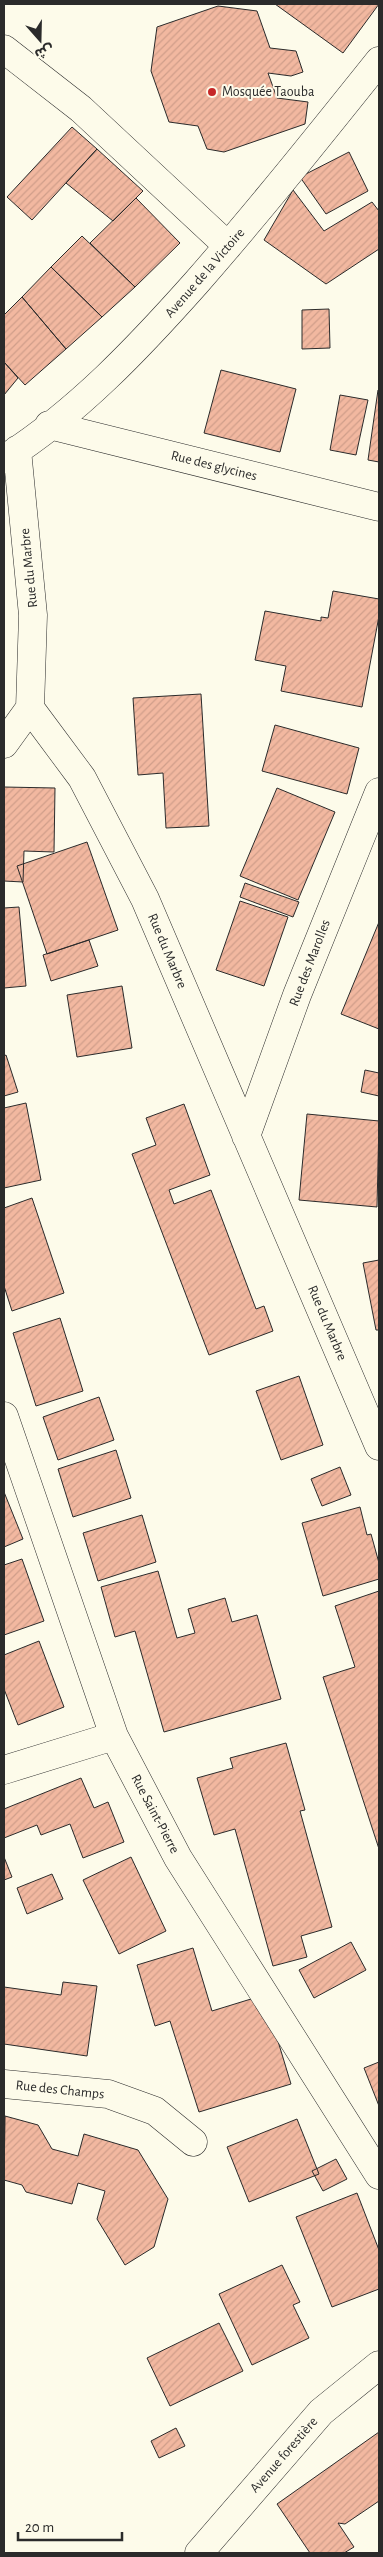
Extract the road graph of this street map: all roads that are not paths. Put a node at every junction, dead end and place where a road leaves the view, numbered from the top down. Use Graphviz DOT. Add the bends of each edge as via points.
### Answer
graph roads {
  1 [pos="4,49"];
  2 [pos="379,61"];
  3 [pos="228,246"];
  4 [pos="49,425"];
  5 [pos="10,454"];
  6 [pos="379,507"];
  7 [pos="30,708"];
  8 [pos="4,744"];
  9 [pos="379,792"];
  10 [pos="246,1136"];
  11 [pos="4,1416"];
  12 [pos="379,1446"];
  13 [pos="114,1736"];
  14 [pos="4,1770"];
  15 [pos="4,2084"];
  16 [pos="193,2142"];
  17 [pos="379,2176"];
  18 [pos="379,2366"];
  19 [pos="199,2553"];
  1 -- 3 [label="street" via="81,109"];
  2 -- 3 [label="street, Avenue de la Victoire"];
  3 -- 4 [label="street, Avenue de la Victoire" via="156,327 86,397"];
  4 -- 5 [label="street, Avenue de la Victoire"];
  4 -- 6 [label="street, Rue des glycines"];
  5 -- 7 [label="street, Rue du Marbre" via="34,615"];
  7 -- 8 [label="street"];
  7 -- 10 [label="street, Rue du Marbre" via="82,778 145,899"];
  9 -- 10 [label="street, Rue des Marolles" via="300,986"];
  10 -- 12 [label="street, Rue du Marbre"];
  11 -- 13 [label="street, Rue Saint-Pierre"];
  13 -- 14 [label="street"];
  13 -- 17 [label="street, Rue Saint-Pierre" via="178,1858"];
  15 -- 16 [label="street, Rue des Champs" via="108,2094 155,2111"];
  18 -- 19 [label="street, Avenue forestière" via="321,2412"];
}
